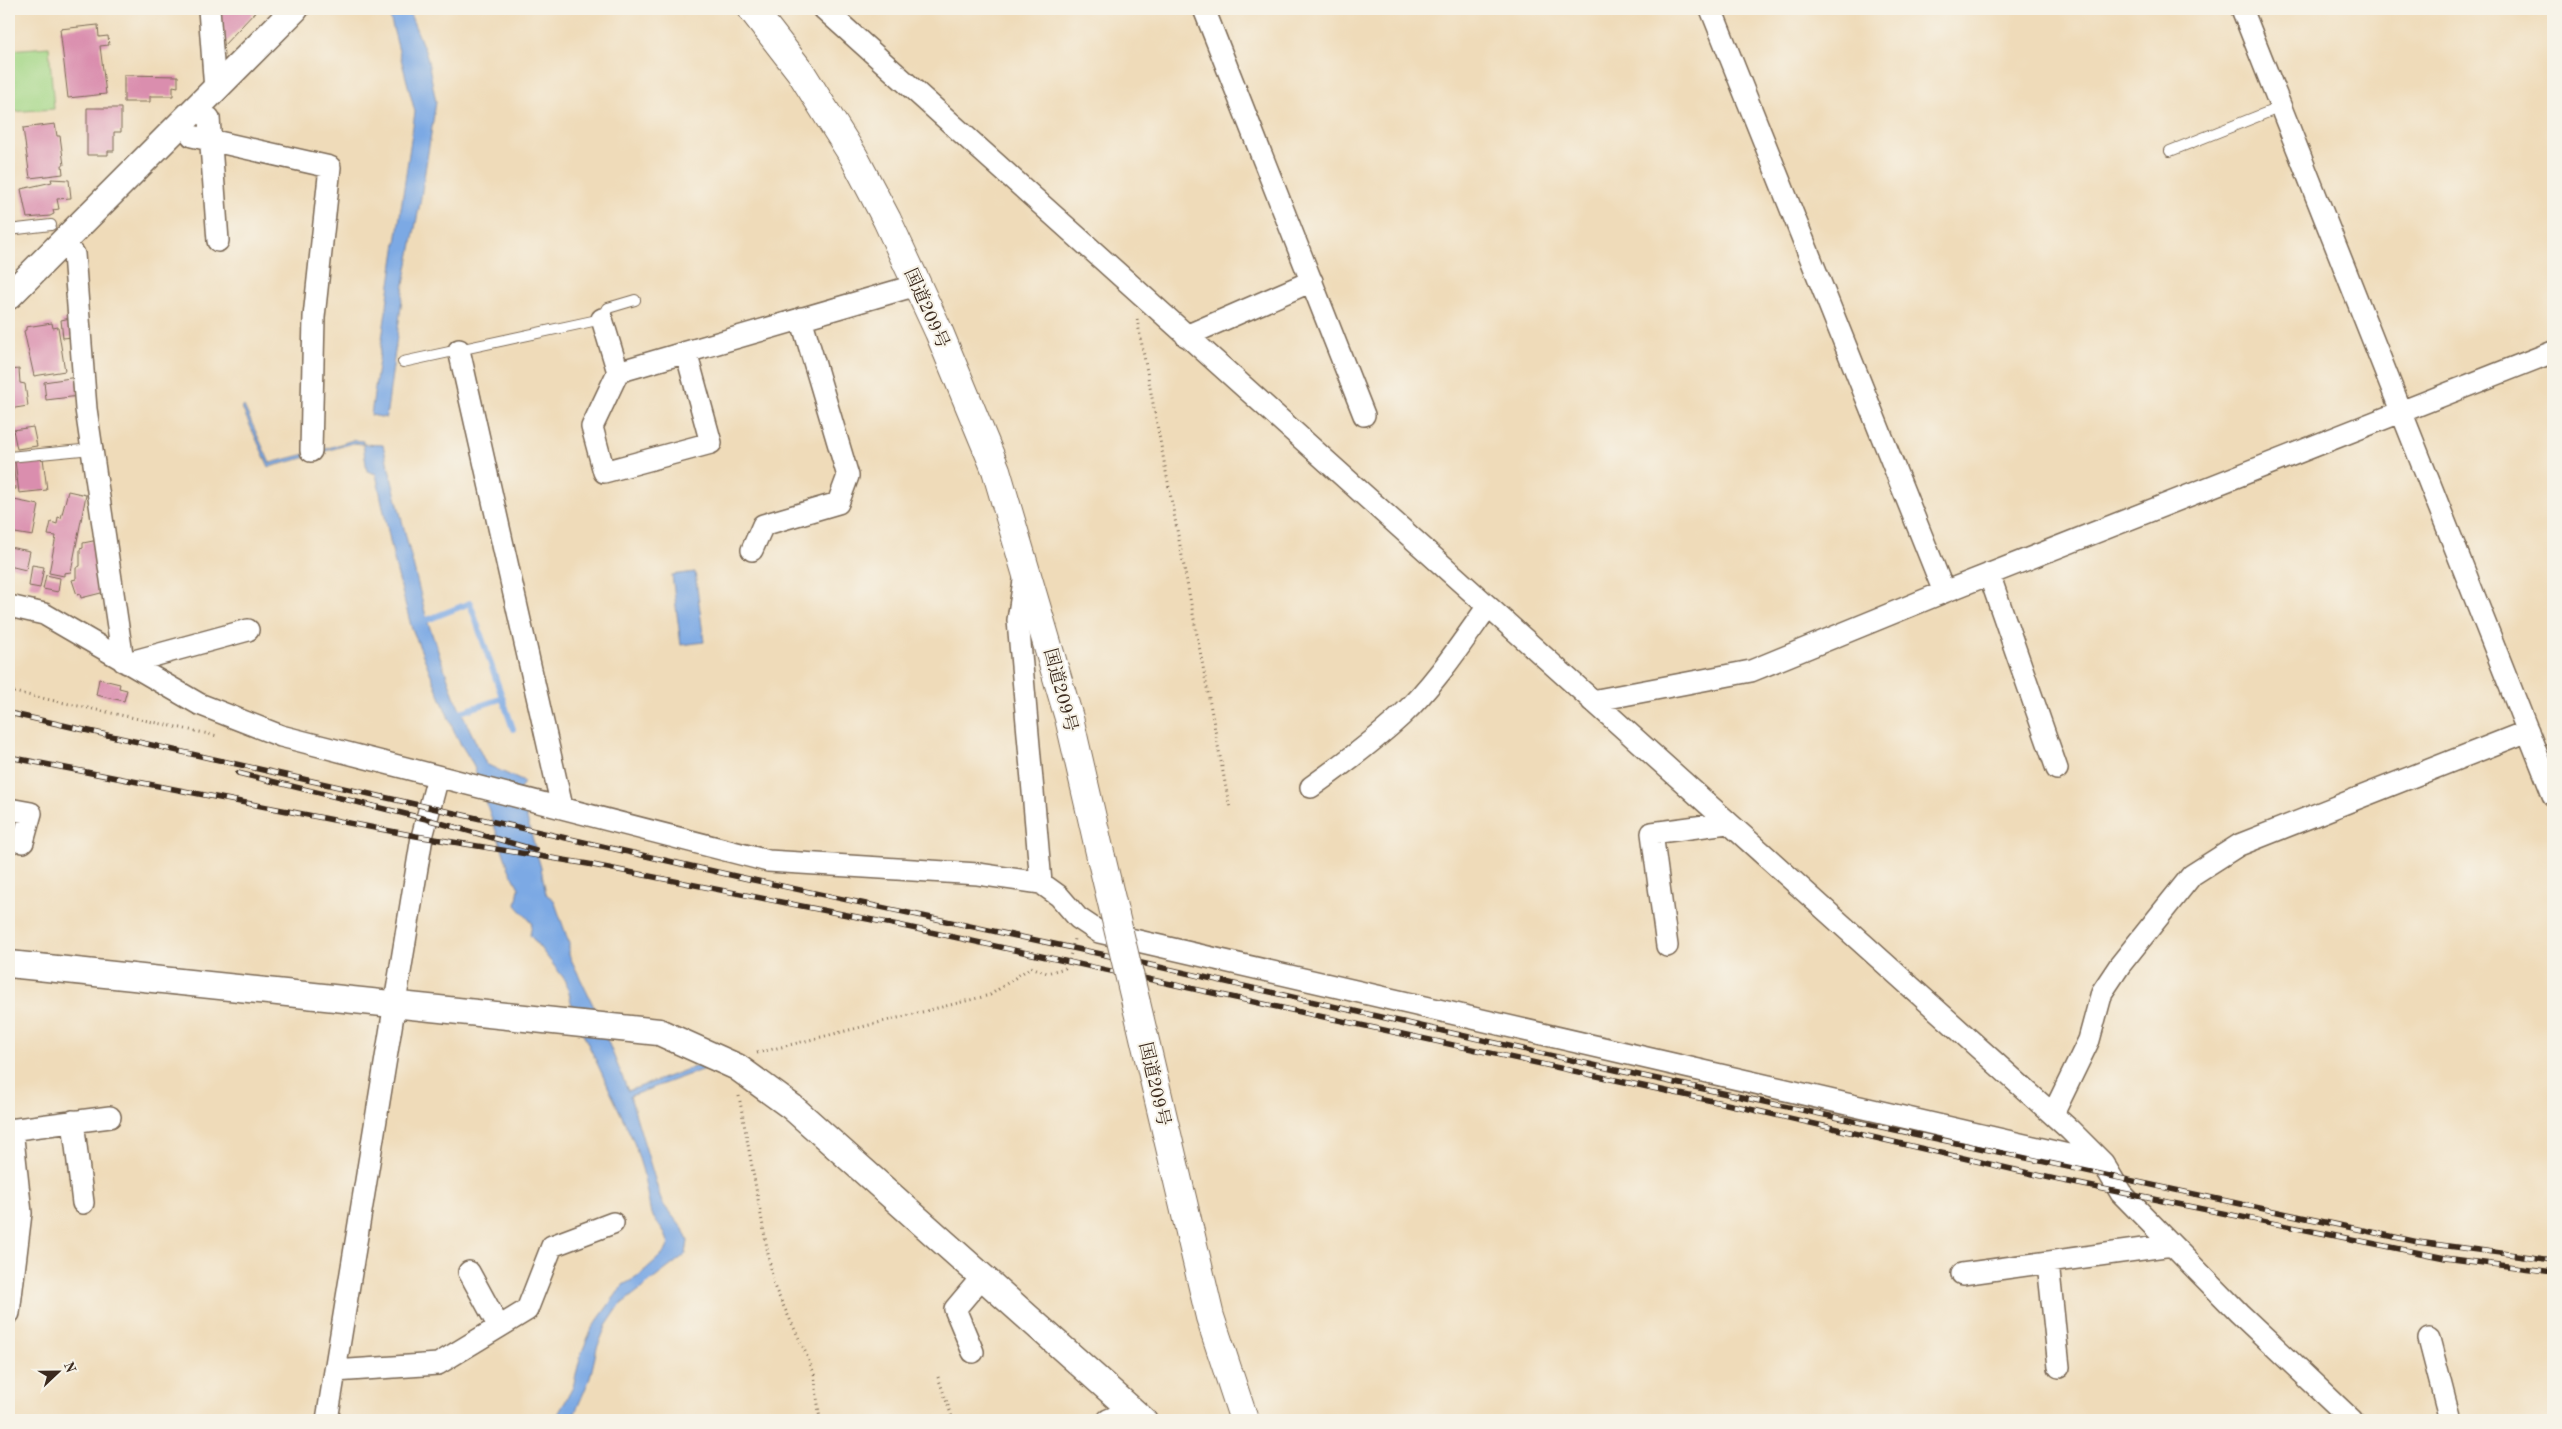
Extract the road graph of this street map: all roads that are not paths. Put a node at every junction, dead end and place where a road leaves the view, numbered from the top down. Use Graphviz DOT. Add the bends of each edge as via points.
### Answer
graph roads {
  1 [pos="209,9"];
  2 [pos="295,9"];
  3 [pos="752,9"];
  4 [pos="824,9"];
  5 [pos="1204,9"];
  6 [pos="1711,9"];
  7 [pos="2242,9"];
  8 [pos="215,90"];
  9 [pos="2281,107"];
  10 [pos="209,118"];
  11 [pos="201,138"];
  12 [pos="2170,150"];
  13 [pos="51,225"];
  14 [pos="9,230"];
  15 [pos="218,242"];
  16 [pos="74,254"];
  17 [pos="1312,282"];
  18 [pos="917,284"];
  19 [pos="9,296"];
  20 [pos="635,300"];
  21 [pos="801,318"];
  22 [pos="602,319"];
  23 [pos="1186,336"];
  24 [pos="459,350"];
  25 [pos="686,352"];
  26 [pos="2553,352"];
  27 [pos="403,362"];
  28 [pos="618,372"];
  29 [pos="2402,412"];
  30 [pos="1364,415"];
  31 [pos="92,449"];
  32 [pos="311,451"];
  33 [pos="9,457"];
  34 [pos="752,550"];
  35 [pos="1026,568"];
  36 [pos="1989,574"];
  37 [pos="1944,592"];
  38 [pos="9,606"];
  39 [pos="1488,606"];
  40 [pos="248,630"];
  41 [pos="125,662"];
  42 [pos="1592,701"];
  43 [pos="2528,731"];
  44 [pos="2058,769"];
  45 [pos="438,777"];
  46 [pos="1311,787"];
  47 [pos="2553,795"];
  48 [pos="562,807"];
  49 [pos="9,809"];
  50 [pos="1727,823"];
  51 [pos="16,846"];
  52 [pos="1041,883"];
  53 [pos="1667,946"];
  54 [pos="9,964"];
  55 [pos="394,1004"];
  56 [pos="2053,1114"];
  57 [pos="110,1117"];
  58 [pos="73,1121"];
  59 [pos="11,1129"];
  60 [pos="2103,1163"];
  61 [pos="83,1203"];
  62 [pos="613,1223"];
  63 [pos="2172,1245"];
  64 [pos="2048,1263"];
  65 [pos="469,1272"];
  66 [pos="1962,1274"];
  67 [pos="982,1277"];
  68 [pos="9,1313"];
  69 [pos="499,1327"];
  70 [pos="2429,1339"];
  71 [pos="973,1352"];
  72 [pos="2059,1367"];
  73 [pos="335,1370"];
  74 [pos="1137,1415"];
  75 [pos="327,1420"];
  76 [pos="1108,1420"];
  77 [pos="1244,1420"];
  78 [pos="2352,1420"];
  79 [pos="2450,1420"];
  1 -- 8 [label="street"];
  2 -- 8 [label="street"];
  3 -- 18 [label="highway, 国道209号" via="800,71 854,157"];
  4 -- 23 [label="street"];
  5 -- 17 [label="street"];
  6 -- 37 [label="street"];
  7 -- 9 [label="street"];
  8 -- 19 [label="street"];
  9 -- 12 [label="lane"];
  9 -- 29 [label="street"];
  10 -- 11 [label="street"];
  11 -- 15 [label="street"];
  11 -- 32 [label="street" via="330,167 314,317"];
  13 -- 14 [label="lane"];
  16 -- 31 [label="street"];
  17 -- 23 [label="street"];
  17 -- 30 [label="street"];
  18 -- 21 [label="street"];
  18 -- 35 [label="highway, 国道209号" via="996,470"];
  20 -- 22 [label="lane" via="608,308"];
  21 -- 25 [label="street"];
  21 -- 34 [label="street" via="848,476 838,503 763,525"];
  22 -- 24 [label="lane"];
  22 -- 28 [label="street"];
  23 -- 39 [label="street"];
  24 -- 27 [label="lane"];
  24 -- 48 [label="street"];
  25 -- 28 [label="street"];
  25 -- 28 [label="street" via="711,443 604,472 592,427"];
  26 -- 29 [label="street"];
  29 -- 36 [label="street"];
  29 -- 43 [label="street"];
  31 -- 33 [label="lane"];
  31 -- 41 [label="street"];
  35 -- 52 [label="street" via="1018,620"];
  35 -- 77 [label="highway, 国道209号, bridge" via="1069,718 1210,1316"];
  36 -- 37 [label="street"];
  36 -- 44 [label="street"];
  37 -- 42 [label="street" via="1751,671"];
  38 -- 41 [label="street" via="44,614"];
  39 -- 42 [label="street"];
  39 -- 46 [label="street" via="1447,664 1401,716 1342,766"];
  40 -- 41 [label="street"];
  41 -- 45 [label="street" via="198,704 281,736"];
  42 -- 50 [label="street"];
  43 -- 47 [label="street"];
  43 -- 56 [label="street" via="2239,845 2192,875 2102,992 2089,1040"];
  45 -- 48 [label="street"];
  45 -- 55 [label="street" via="422,837"];
  48 -- 52 [label="street" via="768,861 978,874"];
  49 -- 51 [label="street" via="31,813"];
  50 -- 53 [label="street" via="1652,833"];
  50 -- 56 [label="street"];
  52 -- 60 [label="street" via="1059,896 1078,918 1099,932"];
  54 -- 55 [label="street"];
  55 -- 67 [label="street" via="658,1032 737,1067 792,1107"];
  55 -- 73 [label="street"];
  56 -- 60 [label="street"];
  57 -- 58 [label="street"];
  58 -- 59 [label="street"];
  58 -- 61 [label="street"];
  59 -- 68 [label="street" via="21,1213"];
  60 -- 63 [label="street" via="2120,1193"];
  62 -- 69 [label="street" via="552,1246 527,1310"];
  63 -- 64 [label="street"];
  63 -- 78 [label="street" via="2238,1313"];
  64 -- 66 [label="street"];
  64 -- 72 [label="street"];
  65 -- 69 [label="street"];
  67 -- 71 [label="street" via="955,1309"];
  67 -- 74 [label="street"];
  69 -- 73 [label="street" via="438,1364"];
  70 -- 79 [label="street"];
  73 -- 75 [label="street"];
  74 -- 76 [label="street"];
}
